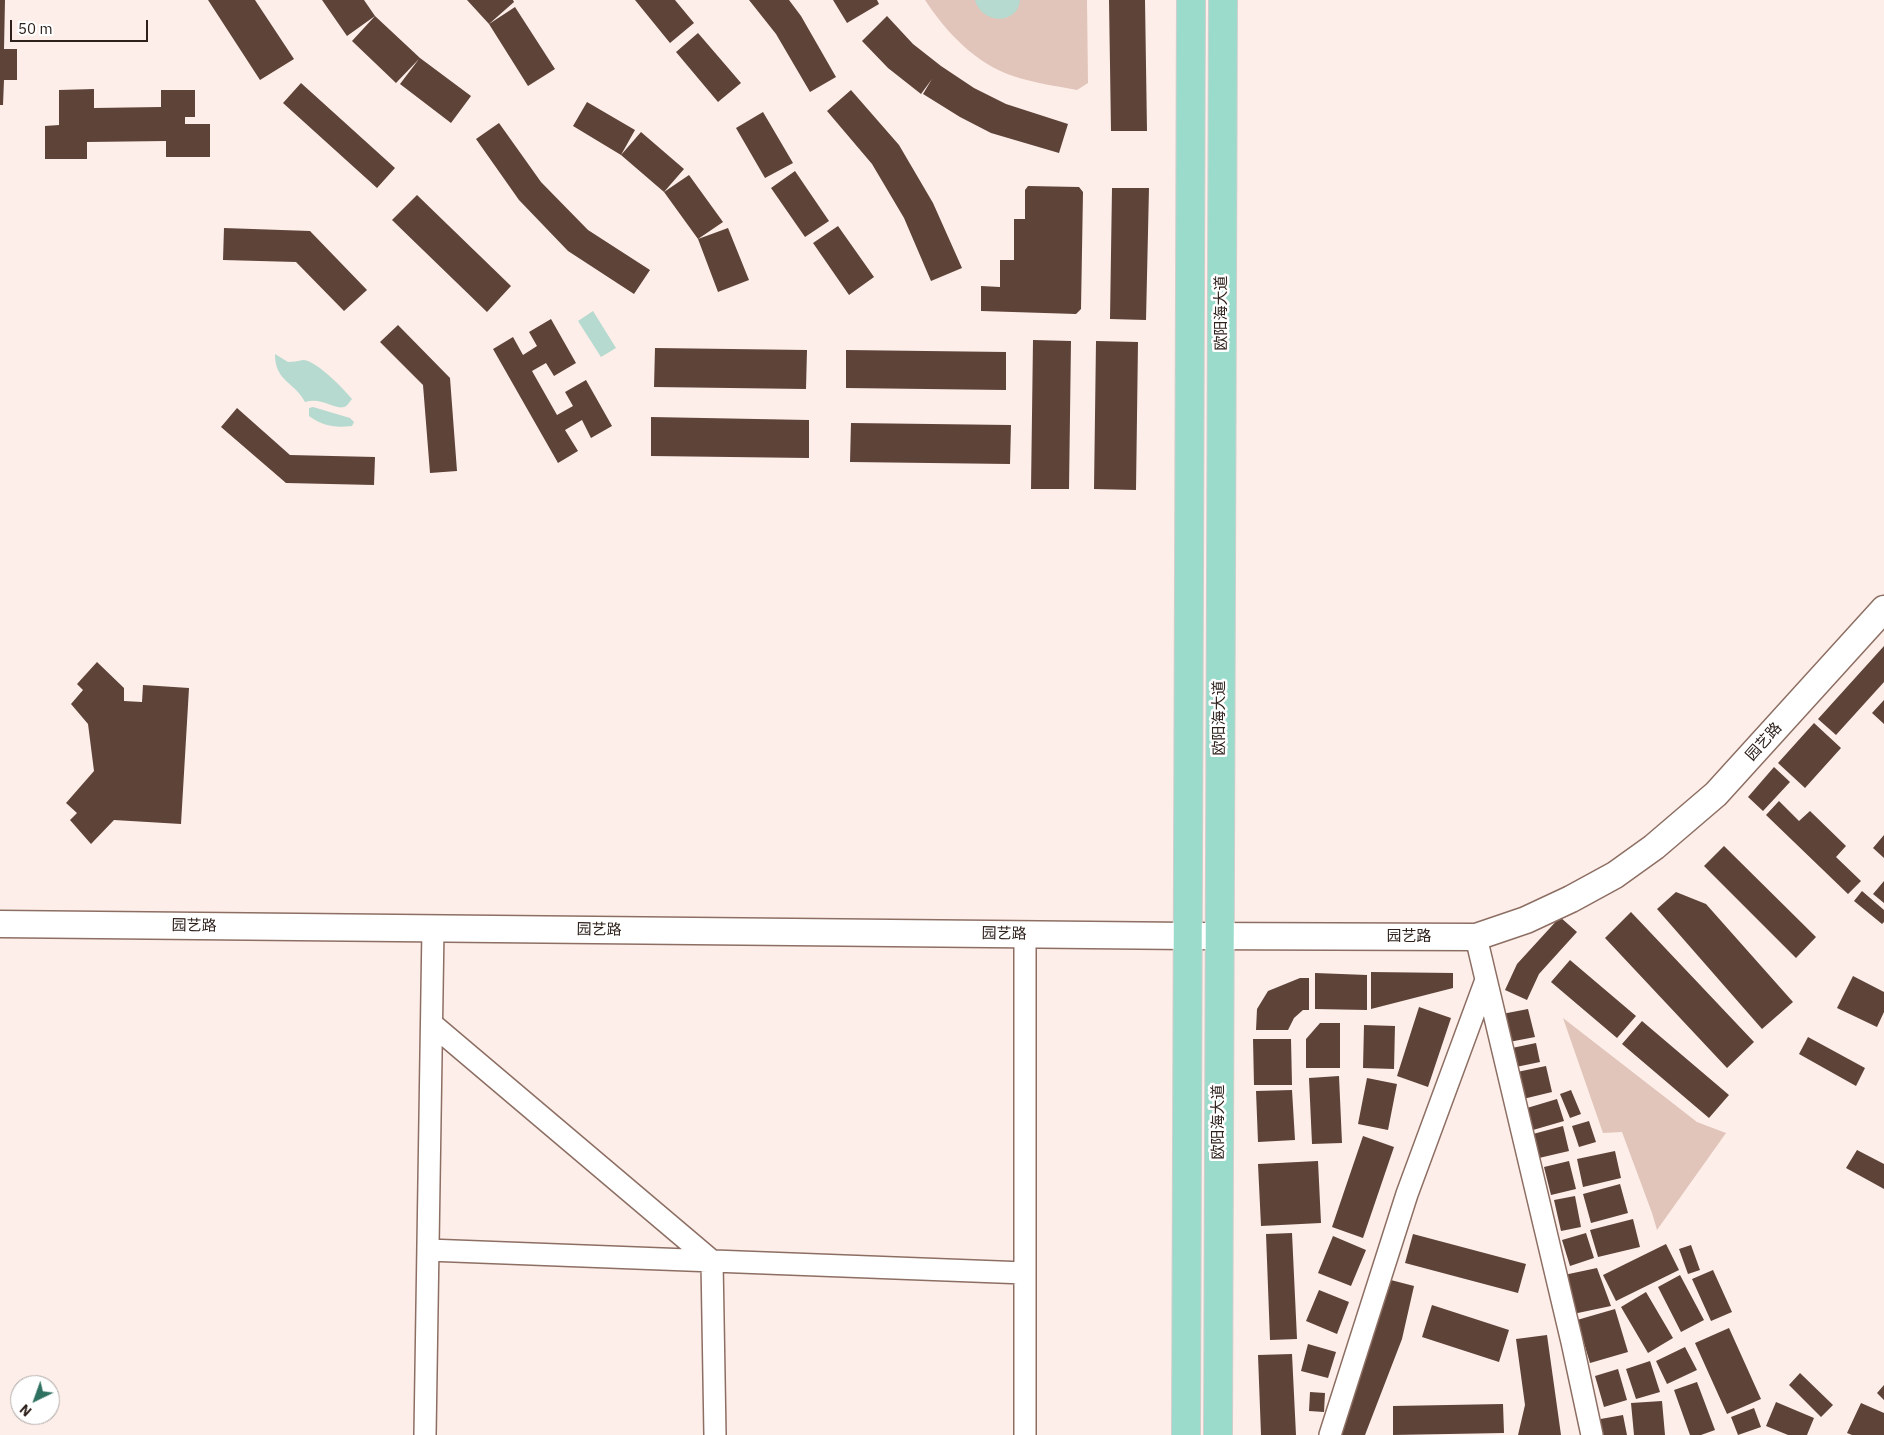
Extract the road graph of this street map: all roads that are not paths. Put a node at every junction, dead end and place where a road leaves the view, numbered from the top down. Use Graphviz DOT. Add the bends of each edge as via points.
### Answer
graph roads {
  1 [pos="1191,0"];
  2 [pos="1223,0"];
  3 [pos="1884,609"];
  4 [pos="0,924"];
  5 [pos="433,928"];
  6 [pos="1025,934"];
  7 [pos="1188,936"];
  8 [pos="1220,936"];
  9 [pos="1476,937"];
  10 [pos="1486,980"];
  11 [pos="432,1024"];
  12 [pos="428,1250"];
  13 [pos="712,1261"];
  14 [pos="1025,1273"];
  15 [pos="425,1435"];
  16 [pos="715,1435"];
  17 [pos="1025,1435"];
  18 [pos="1186,1435"];
  19 [pos="1218,1435"];
  20 [pos="1330,1435"];
  21 [pos="1592,1435"];
  1 -- 7 [label="main road, 欧阳海大道"];
  2 -- 8 [label="main road, 欧阳海大道"];
  3 -- 9 [label="street, 园艺路" via="1716,794 1654,847 1615,875 1571,899 1526,920"];
  4 -- 5 [label="street, 园艺路"];
  5 -- 6 [label="street, 园艺路"];
  5 -- 11 [label="street"];
  6 -- 7 [label="street, 园艺路"];
  6 -- 14 [label="street"];
  7 -- 8 [label="street, 园艺路"];
  7 -- 18 [label="main road, 欧阳海大道"];
  8 -- 9 [label="street, 园艺路"];
  8 -- 19 [label="main road, 欧阳海大道"];
  9 -- 10 [label="street"];
  10 -- 20 [label="street" via="1407,1194"];
  10 -- 21 [label="street"];
  11 -- 12 [label="street"];
  11 -- 13 [label="street"];
  12 -- 13 [label="street"];
  12 -- 15 [label="street"];
  13 -- 14 [label="street"];
  13 -- 16 [label="street"];
  14 -- 17 [label="street"];
}
